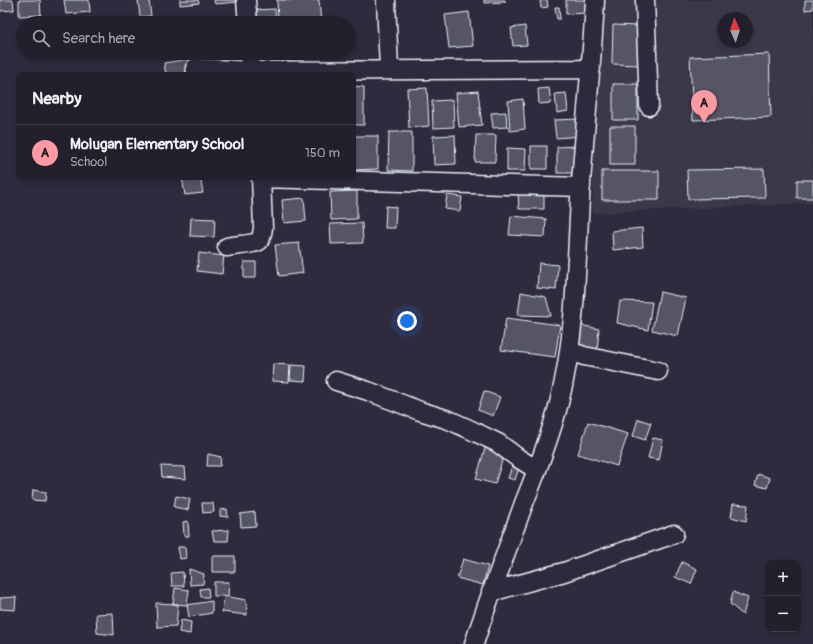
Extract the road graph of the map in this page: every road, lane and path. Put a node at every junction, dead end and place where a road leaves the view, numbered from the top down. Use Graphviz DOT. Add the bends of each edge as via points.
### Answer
graph roads {
  1 [pos="246,0"];
  2 [pos="386,0"];
  3 [pos="595,0"];
  4 [pos="645,0"];
  5 [pos="247,16"];
  6 [pos="249,60"];
  7 [pos="195,68"];
  8 [pos="591,69"];
  9 [pos="389,70"];
  10 [pos="250,71"];
  11 [pos="225,72"];
  12 [pos="241,72"];
  13 [pos="649,106"];
  14 [pos="261,180"];
  15 [pos="356,180"];
  16 [pos="581,186"];
  17 [pos="227,247"];
  18 [pos="569,351"];
  19 [pos="658,371"];
  20 [pos="336,381"];
  21 [pos="537,470"];
  22 [pos="674,534"];
  23 [pos="491,592"];
  24 [pos="474,644"];
  1 -- 5 [label="street"];
  2 -- 9 [label="street"];
  3 -- 8 [label="street"];
  4 -- 13 [label="street"];
  6 -- 10 [label="street"];
  7 -- 11 [label="street"];
  8 -- 9 [label="street"];
  8 -- 16 [label="street"];
  9 -- 10 [label="street"];
  10 -- 12 [label="street"];
  14 -- 17 [label="street" via="262,236 254,243"];
  15 -- 16 [label="street"];
  16 -- 18 [label="street" via="575,306"];
  18 -- 19 [label="street"];
  18 -- 21 [label="street" via="559,404"];
  20 -- 21 [label="street" via="449,420 498,443"];
  21 -- 23 [label="street"];
  22 -- 23 [label="street" via="564,572"];
  23 -- 24 [label="street"];
}
